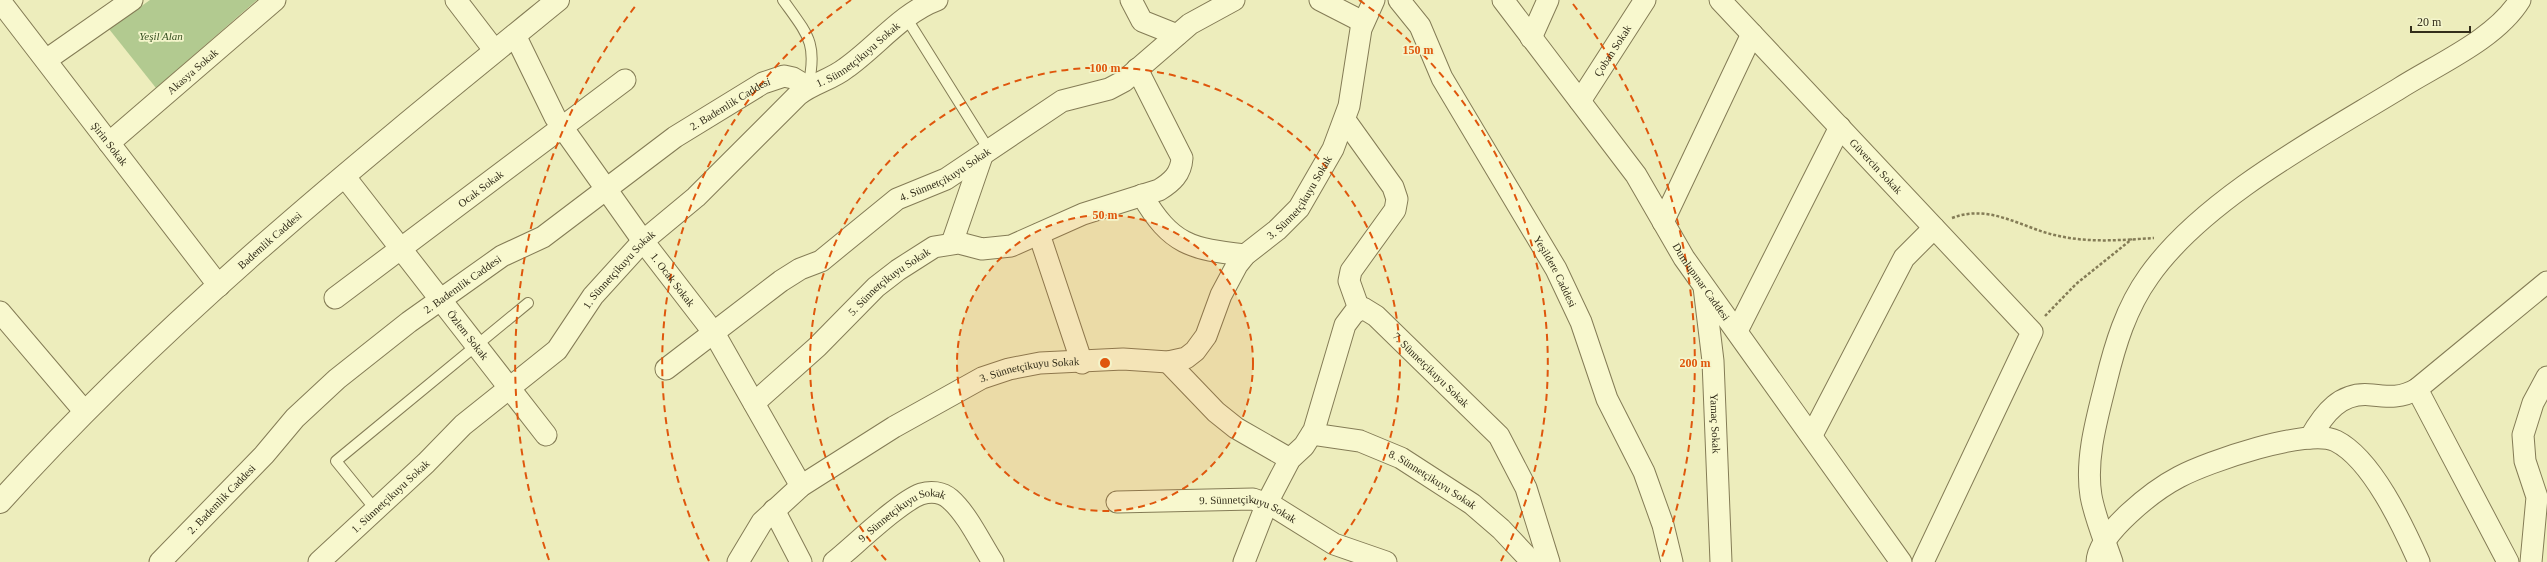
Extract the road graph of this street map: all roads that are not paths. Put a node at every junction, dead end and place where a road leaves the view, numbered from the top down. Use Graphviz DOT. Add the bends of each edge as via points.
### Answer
graph roads {
  1 [pos="132,0"];
  2 [pos="275,0"];
  3 [pos="456,0"];
  4 [pos="558,0"];
  5 [pos="783,0"];
  6 [pos="937,0"];
  7 [pos="1131,0"];
  8 [pos="1234,0"];
  9 [pos="1320,0"];
  10 [pos="1374,0"];
  11 [pos="1399,0"];
  12 [pos="1503,0"];
  13 [pos="1548,0"];
  14 [pos="1645,0"];
  15 [pos="1720,0"];
  16 [pos="2520,0"];
  17 [pos="0,1"];
  18 [pos="907,19"];
  19 [pos="1363,22"];
  20 [pos="1752,34"];
  21 [pos="515,35"];
  22 [pos="1177,35"];
  23 [pos="1531,38"];
  24 [pos="495,51"];
  25 [pos="46,60"];
  26 [pos="1137,69"];
  27 [pos="626,80"];
  28 [pos="808,87"];
  29 [pos="1580,101"];
  30 [pos="1345,120"];
  31 [pos="1840,127"];
  32 [pos="562,128"];
  33 [pos="110,143"];
  34 [pos="986,153"];
  35 [pos="345,177"];
  36 [pos="606,191"];
  37 [pos="1142,195"];
  38 [pos="1663,222"];
  39 [pos="1934,228"];
  40 [pos="1039,234"];
  41 [pos="643,241"];
  42 [pos="952,243"];
  43 [pos="401,249"];
  44 [pos="1245,255"];
  45 [pos="2547,282"];
  46 [pos="1704,285"];
  47 [pos="219,286"];
  48 [pos="335,298"];
  49 [pos="440,300"];
  50 [pos="528,303"];
  51 [pos="1359,309"];
  52 [pos="0,312"];
  53 [pos="1737,331"];
  54 [pos="714,333"];
  55 [pos="476,345"];
  56 [pos="1168,362"];
  57 [pos="1082,363"];
  58 [pos="666,369"];
  59 [pos="2547,377"];
  60 [pos="510,388"];
  61 [pos="2417,389"];
  62 [pos="754,403"];
  63 [pos="85,412"];
  64 [pos="1312,434"];
  65 [pos="1812,434"];
  66 [pos="546,435"];
  67 [pos="2310,438"];
  68 [pos="1290,459"];
  69 [pos="801,486"];
  70 [pos="0,502"];
  71 [pos="1117,502"];
  72 [pos="1267,503"];
  73 [pos="375,509"];
  74 [pos="774,510"];
  75 [pos="2105,539"];
  76 [pos="1375,560"];
  77 [pos="160,562"];
  78 [pos="319,562"];
  79 [pos="738,562"];
  80 [pos="801,562"];
  81 [pos="834,562"];
  82 [pos="993,562"];
  83 [pos="1244,562"];
  84 [pos="1532,562"];
  85 [pos="1549,562"];
  86 [pos="1672,562"];
  87 [pos="1721,562"];
  88 [pos="1901,562"];
  89 [pos="1923,562"];
  90 [pos="2097,562"];
  91 [pos="2112,562"];
  92 [pos="2419,562"];
  93 [pos="2508,562"];
  94 [pos="2531,562"];
  1 -- 25 [label="street"];
  2 -- 33 [label="street, Akasya Sokak"];
  3 -- 24 [label="street"];
  4 -- 21 [label="street, Bademlik Caddesi"];
  5 -- 28 [label="lane" via="808,36 813,52"];
  6 -- 18 [label="street, 1. Sünnetçikuyu Sokak" via="922,7"];
  7 -- 22 [label="street" via="1142,21"];
  8 -- 22 [label="street, 4. Sünnetçikuyu Sokak" via="1204,15"];
  9 -- 19 [label="street"];
  10 -- 19 [label="street, 3. Sünnetçikuyu Sokak"];
  11 -- 86 [label="street, Yeşildere Caddesi" via="1420,26 1442,78 1556,269 1580,322 1607,399 1644,472 1663,525"];
  12 -- 23 [label="street, Dumlupınar Caddesi"];
  13 -- 23 [label="street"];
  14 -- 29 [label="street, Çoban Sokak"];
  15 -- 20 [label="street, Güvercin Sokak"];
  16 -- 75 [label="street" via="2507,18 2476,41 2294,153 2220,205 2183,236 2160,260 2138,292 2124,321 2112,354 2098,414 2090,470 2092,497"];
  17 -- 25 [label="street, Şirin Sokak"];
  18 -- 28 [label="street, 1. Sünnetçikuyu Sokak" via="847,68"];
  18 -- 34 [label="lane"];
  19 -- 30 [label="street, 3. Sünnetçikuyu Sokak"];
  20 -- 31 [label="street, Güvercin Sokak"];
  20 -- 38 [label="street"];
  21 -- 24 [label="street, Bademlik Caddesi"];
  21 -- 32 [label="street, 1. Ocak Sokak"];
  22 -- 26 [label="street, 4. Sünnetçikuyu Sokak"];
  23 -- 29 [label="street, Dumlupınar Caddesi"];
  24 -- 35 [label="street, Bademlik Caddesi"];
  25 -- 33 [label="street, Şirin Sokak"];
  26 -- 34 [label="street, 4. Sünnetçikuyu Sokak" via="1124,81 1109,89 1062,101"];
  26 -- 37 [label="street, 5. Sünnetçikuyu Sokak" via="1182,158 1178,175 1169,184"];
  27 -- 32 [label="street, Ocak Sokak"];
  28 -- 36 [label="street, 2. Bademlik Caddesi" via="784,76 763,83 675,138"];
  28 -- 41 [label="street, 1. Sünnetçikuyu Sokak" via="696,197"];
  29 -- 38 [label="street, Dumlupınar Caddesi" via="1636,175"];
  30 -- 44 [label="street, 3. Sünnetçikuyu Sokak" via="1324,167 1299,208 1277,230"];
  30 -- 51 [label="street" via="1393,187 1397,199 1395,210 1351,271 1349,281"];
  31 -- 39 [label="street, Güvercin Sokak"];
  31 -- 53 [label="street"];
  32 -- 36 [label="street, 1. Ocak Sokak"];
  32 -- 43 [label="street, Ocak Sokak"];
  33 -- 47 [label="street, Şirin Sokak"];
  34 -- 42 [label="street"];
  34 -- 54 [label="street, 4. Sünnetçikuyu Sokak" via="946,179 894,202 820,260 781,281"];
  35 -- 43 [label="street, Özlem Sokak"];
  35 -- 47 [label="street, Bademlik Caddesi"];
  36 -- 41 [label="street, 1. Ocak Sokak"];
  36 -- 49 [label="street, 2. Bademlik Caddesi" via="543,237 502,256"];
  37 -- 40 [label="street, 5. Sünnetçikuyu Sokak" via="1083,214"];
  37 -- 44 [label="street" via="1157,218 1175,237 1204,250"];
  38 -- 46 [label="street, Dumlupınar Caddesi"];
  39 -- 65 [label="street" via="1915,245 1898,269"];
  39 -- 89 [label="street, Güvercin Sokak" via="2032,332"];
  40 -- 42 [label="street, 5. Sünnetçikuyu Sokak" via="997,249"];
  40 -- 57 [label="street"];
  41 -- 54 [label="street, 1. Ocak Sokak"];
  41 -- 60 [label="street, 1. Sünnetçikuyu Sokak" via="593,296 564,342"];
  42 -- 62 [label="street, 5. Sünnetçikuyu Sokak" via="934,247 898,270"];
  43 -- 48 [label="street, Ocak Sokak"];
  43 -- 49 [label="street, Özlem Sokak"];
  44 -- 56 [label="street, 3. Sünnetçikuyu Sokak" via="1228,278 1201,345 1186,358"];
  45 -- 61 [label="street"];
  46 -- 53 [label="street, Dumlupınar Caddesi"];
  46 -- 87 [label="street, Yamaç Sokak" via="1713,361"];
  47 -- 63 [label="street, Bademlik Caddesi"];
  49 -- 55 [label="street, Özlem Sokak"];
  49 -- 77 [label="street, 2. Bademlik Caddesi" via="317,396 264,456"];
  50 -- 55 [label="lane"];
  51 -- 64 [label="street" via="1344,329"];
  51 -- 85 [label="street, 7. Sünnetçikuyu Sokak" via="1371,312 1499,436 1526,488"];
  52 -- 63 [label="street"];
  53 -- 65 [label="street, Dumlupınar Caddesi"];
  54 -- 58 [label="street, 4. Sünnetçikuyu Sokak"];
  54 -- 62 [label="street, 1. Ocak Sokak"];
  55 -- 60 [label="street, Özlem Sokak"];
  55 -- 73 [label="lane" via="336,461"];
  56 -- 57 [label="street, 3. Sünnetçikuyu Sokak" via="1123,359"];
  56 -- 68 [label="street" via="1216,412 1236,428"];
  57 -- 69 [label="street, 3. Sünnetçikuyu Sokak" via="1055,362 1023,366 982,378 894,427"];
  59 -- 94 [label="street" via="2530,409 2523,435 2525,461 2537,498"];
  60 -- 66 [label="street, Özlem Sokak"];
  60 -- 73 [label="street, 1. Sünnetçikuyu Sokak" via="463,425"];
  61 -- 67 [label="street" via="2392,397 2362,394 2342,400 2327,413"];
  61 -- 93 [label="street"];
  62 -- 69 [label="street, 1. Ocak Sokak"];
  63 -- 70 [label="street, Bademlik Caddesi"];
  64 -- 68 [label="street"];
  64 -- 84 [label="street, 8. Sünnetçikuyu Sokak" via="1360,441 1401,458 1472,504 1501,529"];
  65 -- 88 [label="street, Dumlupınar Caddesi"];
  67 -- 75 [label="street" via="2279,443 2202,466 2178,477 2130,514"];
  67 -- 92 [label="street" via="2319,436 2335,440 2365,465 2398,518"];
  68 -- 72 [label="street"];
  69 -- 74 [label="street, 3. Sünnetçikuyu Sokak"];
  71 -- 72 [label="street, 9. Sünnetçikuyu Sokak" via="1240,498"];
  72 -- 76 [label="street, 9. Sünnetçikuyu Sokak" via="1334,544"];
  72 -- 83 [label="street"];
  73 -- 78 [label="street, 1. Sünnetçikuyu Sokak"];
  74 -- 79 [label="street, 3. Sünnetçikuyu Sokak" via="752,536"];
  74 -- 80 [label="street"];
  75 -- 90 [label="street"];
  75 -- 91 [label="street"];
  81 -- 82 [label="street, 9. Sünnetçikuyu Sokak" via="904,504 920,495 936,493 943,494 954,504"];
}
